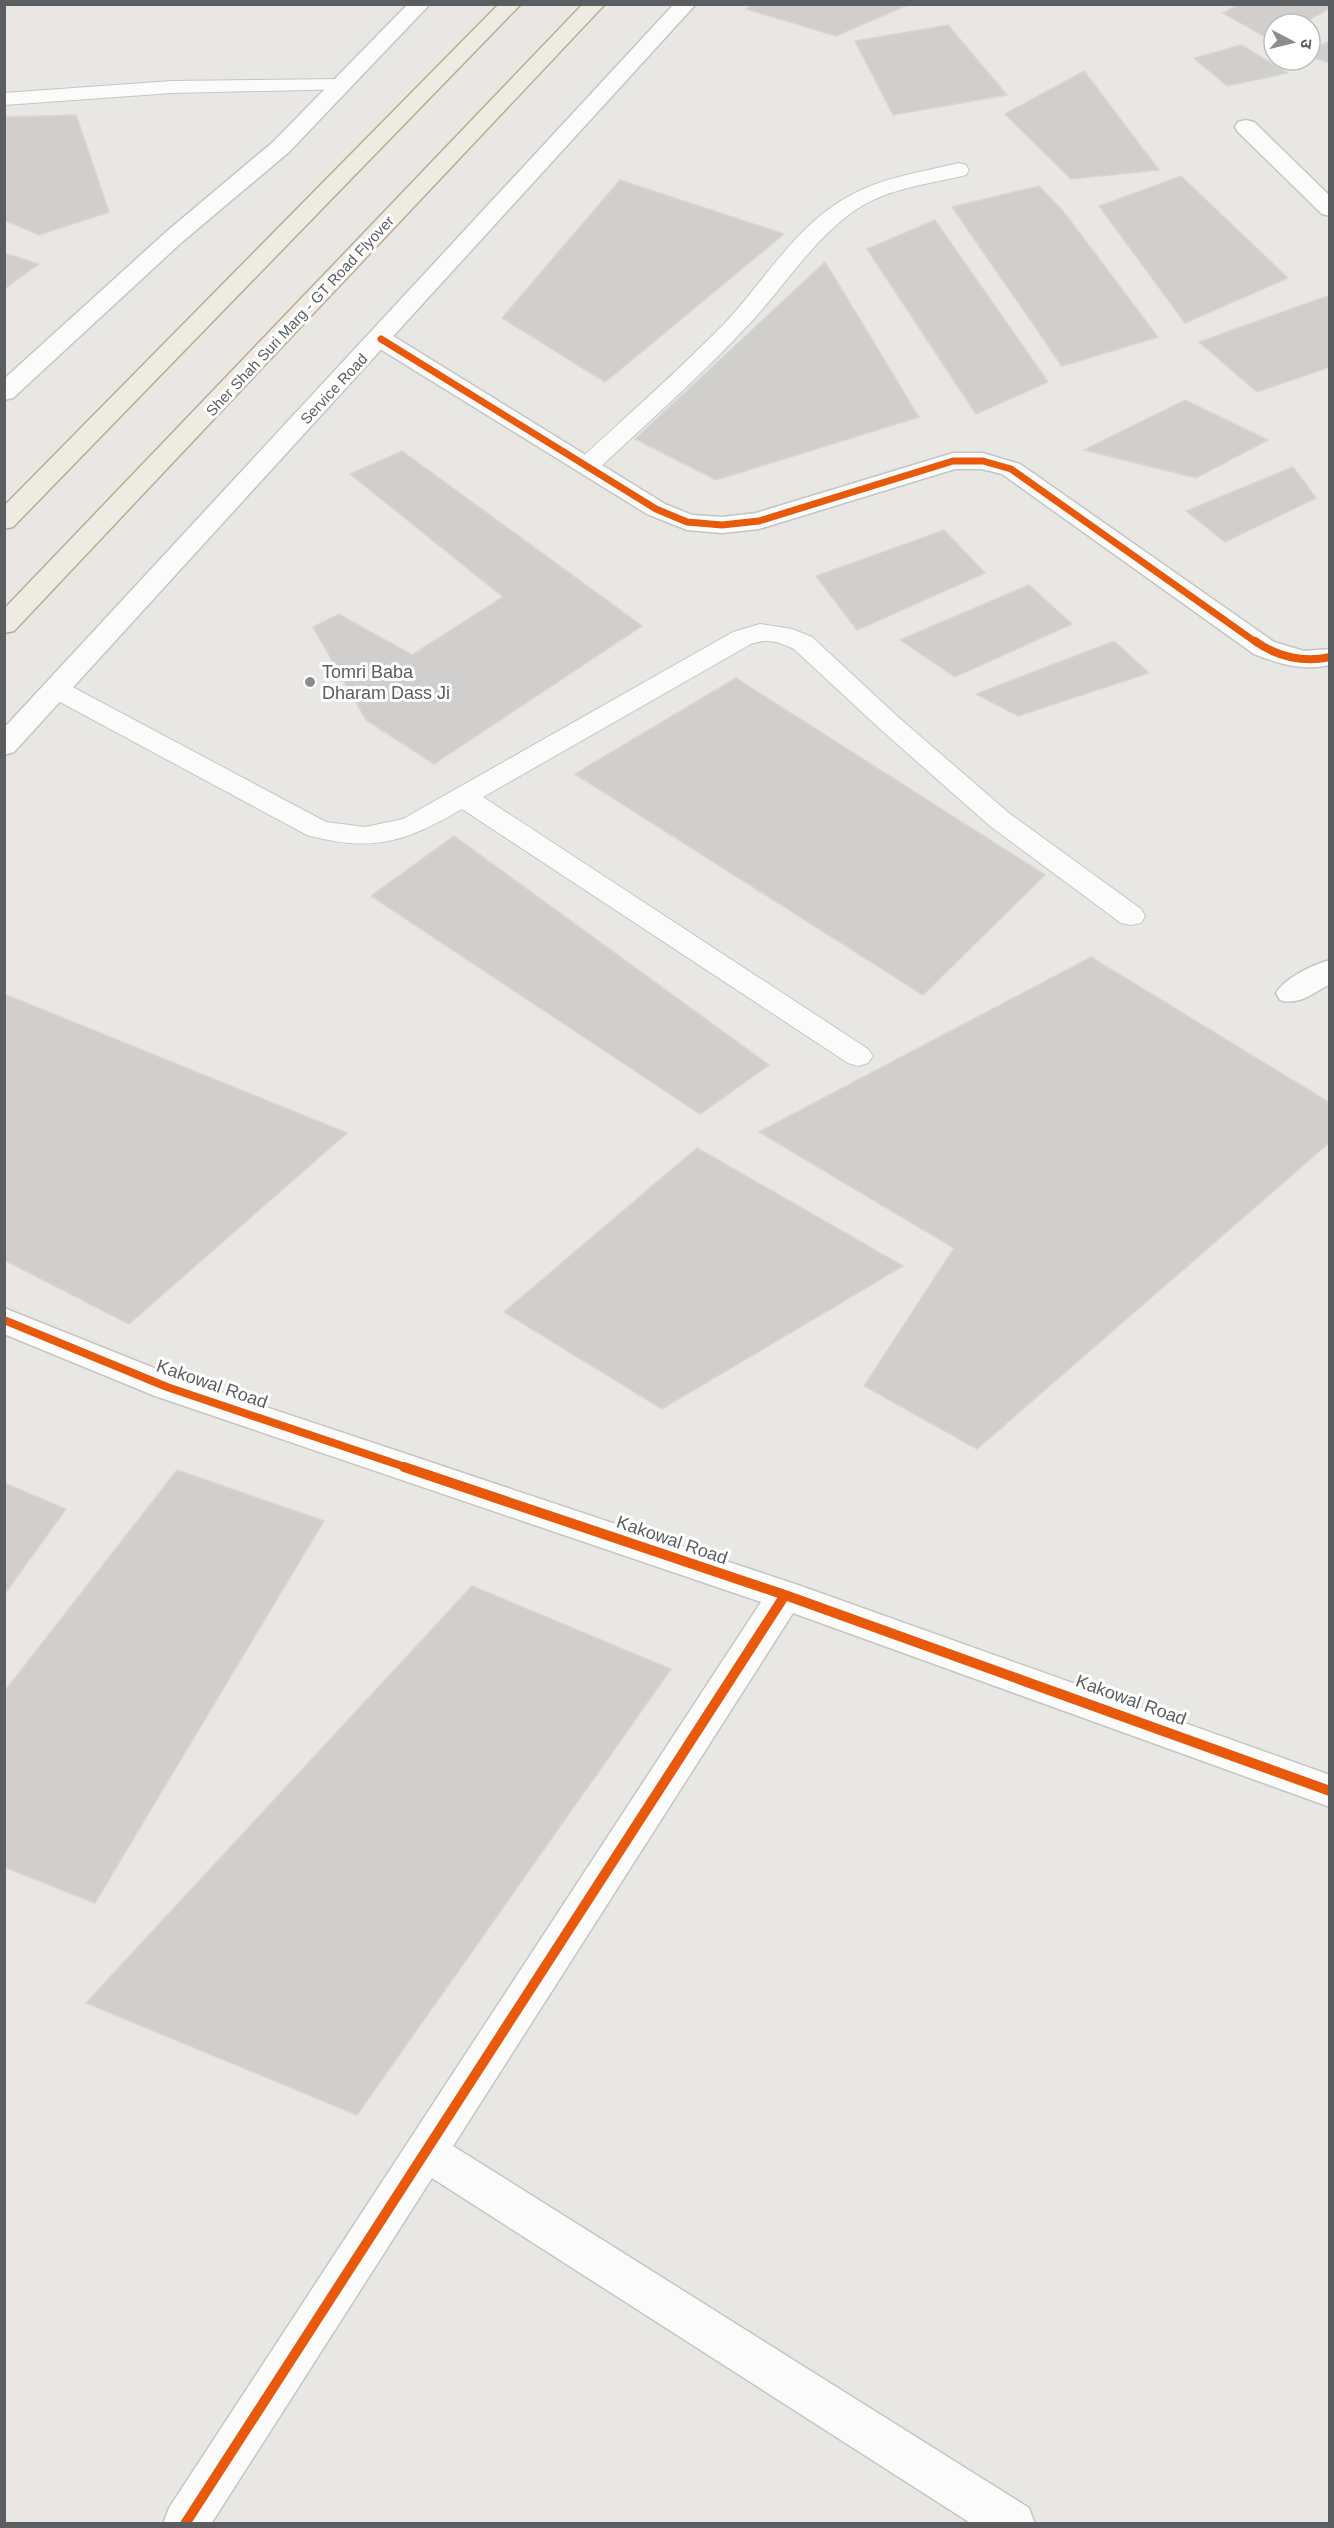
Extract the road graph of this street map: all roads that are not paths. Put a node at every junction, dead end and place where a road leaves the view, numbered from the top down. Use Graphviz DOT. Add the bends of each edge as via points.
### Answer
graph roads {
  1 [pos="420,4"];
  2 [pos="511,4"];
  3 [pos="595,4"];
  4 [pos="686,4"];
  5 [pos="342,85"];
  6 [pos="4,99"];
  7 [pos="1246,128"];
  8 [pos="958,170"];
  9 [pos="1329,209"];
  10 [pos="381,339"];
  11 [pos="4,393"];
  12 [pos="586,466"];
  13 [pos="4,521"];
  14 [pos="4,625"];
  15 [pos="1329,657"];
  16 [pos="56,689"];
  17 [pos="4,746"];
  18 [pos="462,796"];
  19 [pos="1131,916"];
  20 [pos="1329,970"];
  21 [pos="1291,993"];
  22 [pos="858,1056"];
  23 [pos="4,1320"];
  24 [pos="785,1595"];
  25 [pos="1329,1791"];
  26 [pos="425,2151"];
  27 [pos="185,2523"];
  28 [pos="1013,2523"];
  1 -- 5 [label="street"];
  2 -- 13 [label="highway"];
  3 -- 14 [label="highway, Sher Shah Suri Marg - GT Road Flyover"];
  4 -- 10 [label="street, Service Road"];
  5 -- 6 [label="lane" via="172,87"];
  5 -- 11 [label="street" via="274,154 174,237"];
  7 -- 9 [label="street"];
  8 -- 12 [label="lane" via="893,186 850,204 817,231 692,370"];
  10 -- 12 [label="street"];
  10 -- 16 [label="street, Service Road"];
  12 -- 15 [label="street" via="656,509 687,522 722,525 759,521 953,461 983,460 1011,469 1264,648 1288,658"];
  16 -- 17 [label="street, Service Road"];
  16 -- 18 [label="lane" via="317,829 344,836 380,836 413,825"];
  18 -- 19 [label="lane" via="742,638 760,632 783,634 803,643 1000,820"];
  18 -- 22 [label="lane"];
  20 -- 21 [label="street"];
  23 -- 24 [label="street, Kakowal Road" via="167,1388"];
  24 -- 25 [label="street, Kakowal Road"];
  24 -- 26 [label="street"];
  26 -- 27 [label="street"];
  26 -- 28 [label="street"];
}
